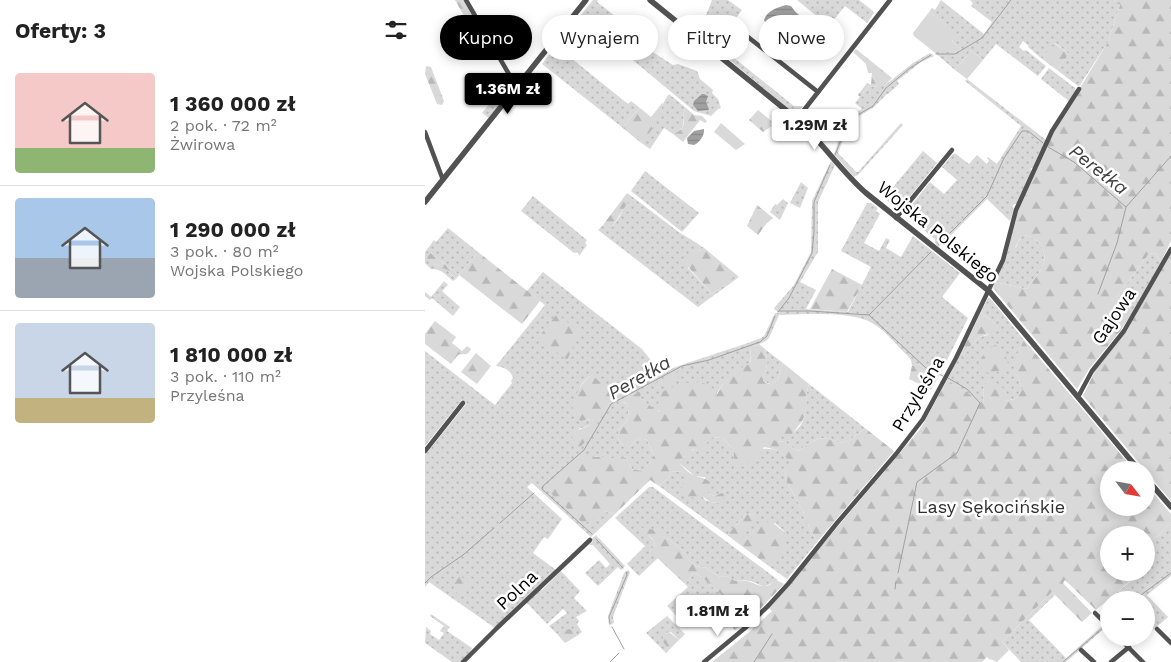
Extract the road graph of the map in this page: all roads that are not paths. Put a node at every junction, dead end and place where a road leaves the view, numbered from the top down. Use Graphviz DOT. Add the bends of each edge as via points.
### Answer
graph roads {
  1 [pos="466,0"];
  2 [pos="586,0"];
  3 [pos="650,0"];
  4 [pos="890,0"];
  5 [pos="668,15"];
  6 [pos="749,38"];
  7 [pos="724,60"];
  8 [pos="517,88"];
  9 [pos="1079,89"];
  10 [pos="818,92"];
  11 [pos="797,119"];
  12 [pos="425,132"];
  13 [pos="952,150"];
  14 [pos="443,180"];
  15 [pos="425,202"];
  16 [pos="896,218"];
  17 [pos="1171,249"];
  18 [pos="989,291"];
  19 [pos="1078,397"];
  20 [pos="463,403"];
  21 [pos="425,451"];
  22 [pos="1131,461"];
  23 [pos="1155,488"];
  24 [pos="1171,507"];
  25 [pos="590,540"];
  26 [pos="1095,613"];
  27 [pos="1100,618"];
  28 [pos="1157,629"];
  29 [pos="1171,643"];
  30 [pos="1129,647"];
  31 [pos="1081,650"];
  32 [pos="463,662"];
  33 [pos="704,662"];
  34 [pos="1093,662"];
  35 [pos="1111,662"];
  36 [pos="1143,662"];
  1 -- 8 [label="street"];
  2 -- 8 [label="street"];
  3 -- 5 [label="street, Wojska Polskiego"];
  4 -- 10 [label="street"];
  6 -- 10 [label="street"];
  7 -- 11 [label="street, Wojska Polskiego"];
  8 -- 14 [label="street"];
  9 -- 18 [label="street, Przyleśna" via="1052,131 1015,210 1004,256"];
  10 -- 11 [label="street"];
  11 -- 16 [label="street, Wojska Polskiego" via="816,136 854,182"];
  12 -- 14 [label="street"];
  13 -- 16 [label="street"];
  14 -- 15 [label="street"];
  16 -- 18 [label="street, Wojska Polskiego"];
  17 -- 19 [label="street, Gajowa" via="1123,331 1092,371"];
  18 -- 19 [label="street, Wojska Polskiego"];
  18 -- 33 [label="street, Przyleśna" via="923,419 907,441 768,606"];
  19 -- 22 [label="street, Wojska Polskiego"];
  20 -- 21 [label="street"];
  23 -- 24 [label="street"];
  25 -- 32 [label="street, Polna"];
  26 -- 27 [label="street"];
  28 -- 29 [label="street"];
  30 -- 35 [label="street"];
  30 -- 36 [label="street"];
  31 -- 34 [label="street"];
}
